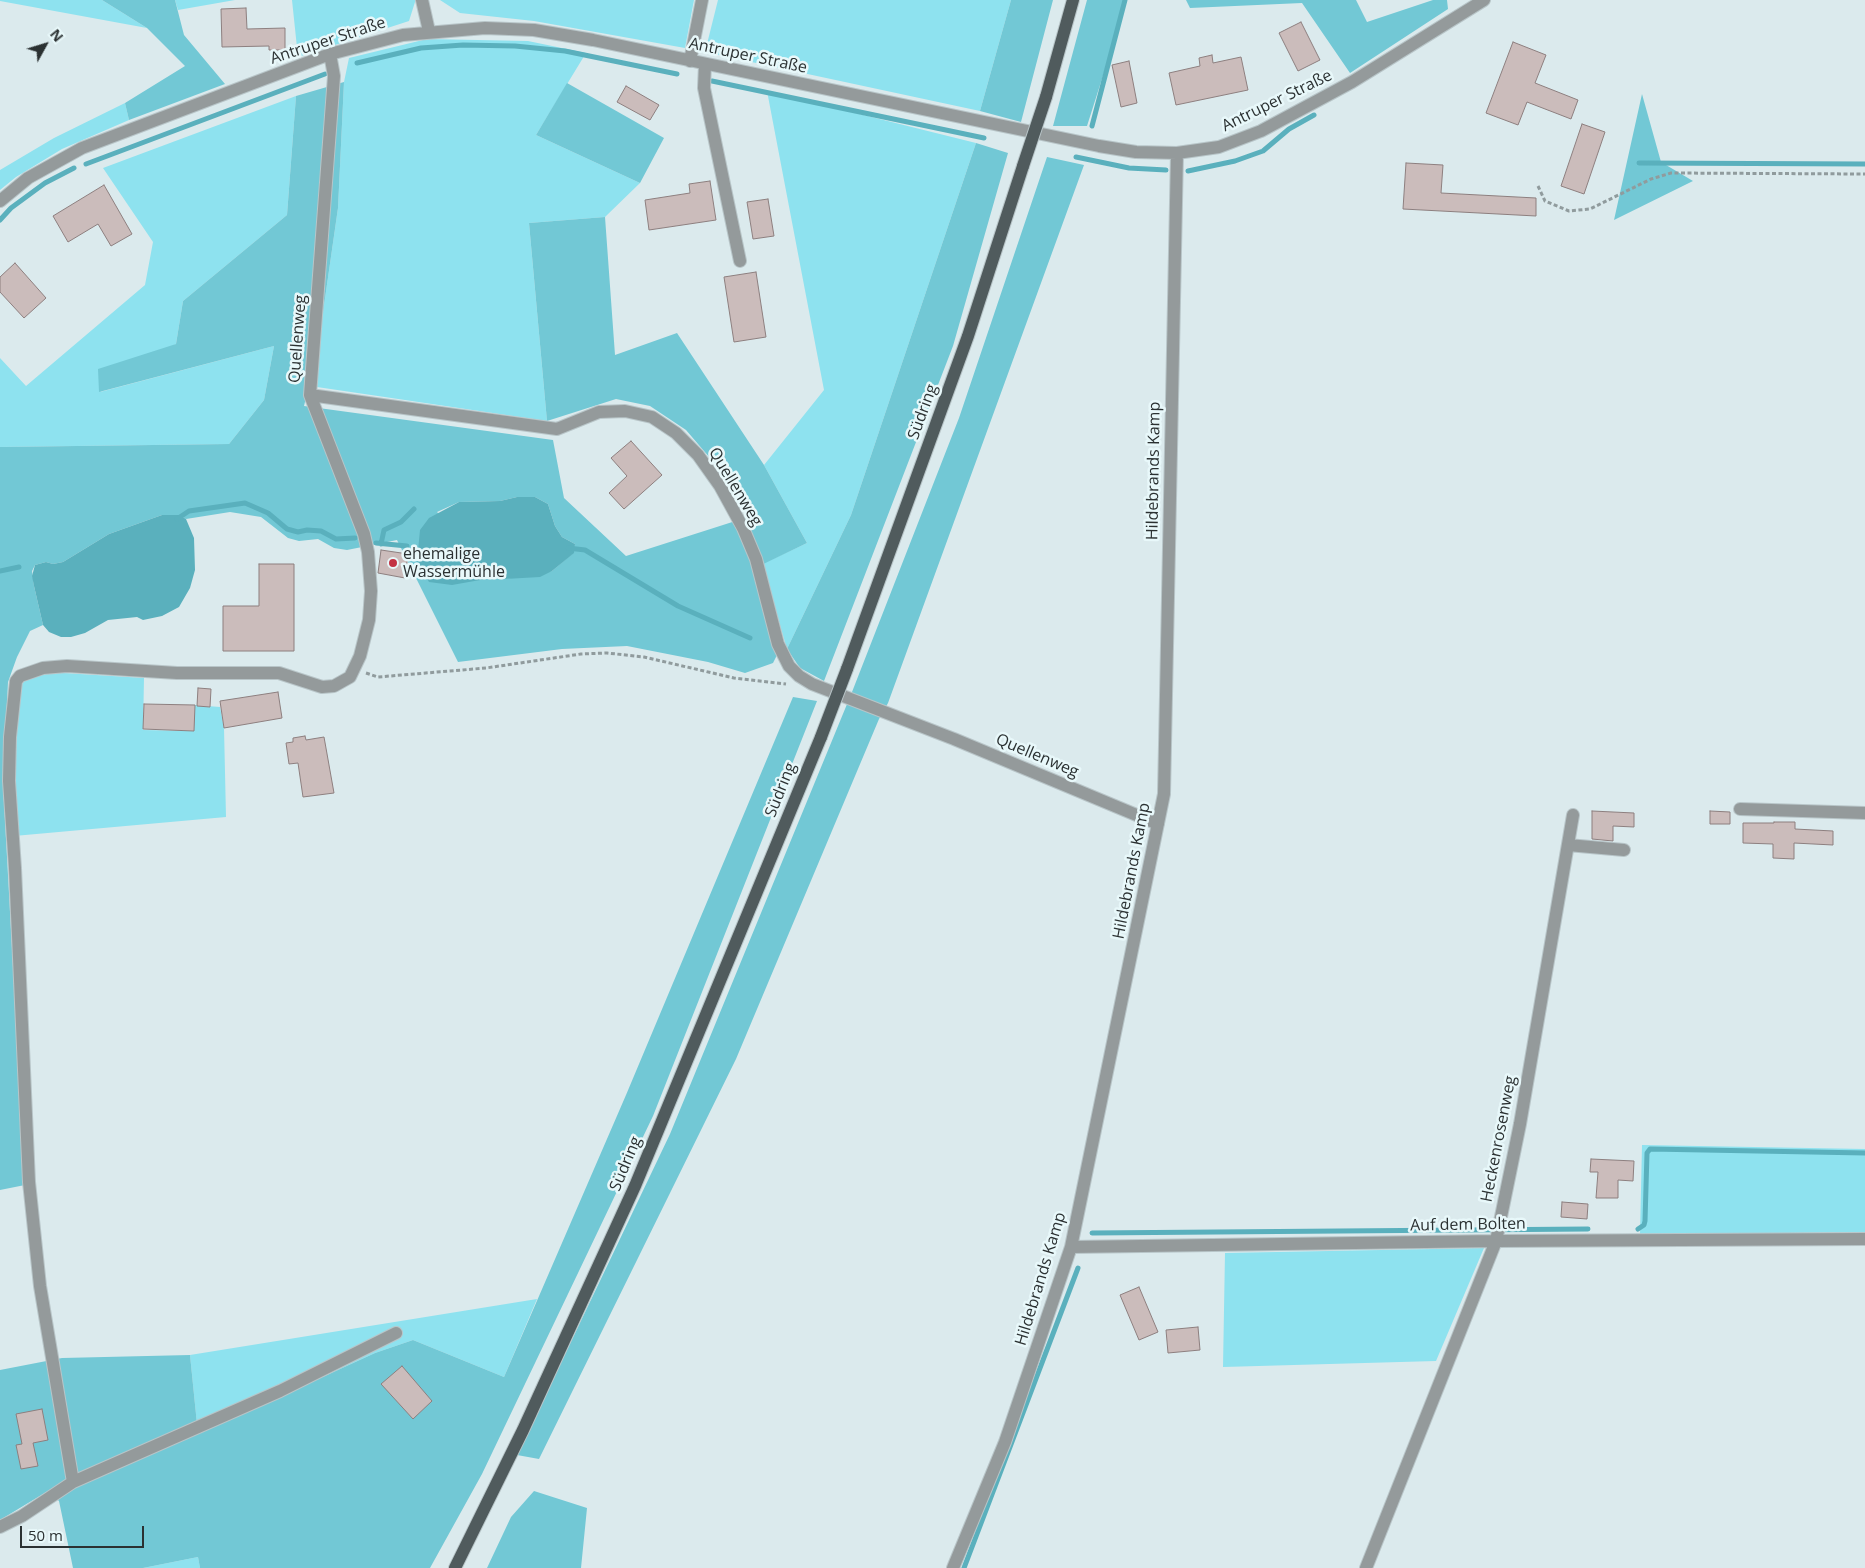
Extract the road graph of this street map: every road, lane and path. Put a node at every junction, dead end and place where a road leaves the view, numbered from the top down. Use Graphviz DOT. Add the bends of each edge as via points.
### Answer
graph roads {
  1 [pos="422,0"];
  2 [pos="702,0"];
  3 [pos="1073,0"];
  4 [pos="1484,0"];
  5 [pos="429,31"];
  6 [pos="330,54"];
  7 [pos="690,61"];
  8 [pos="705,64"];
  9 [pos="1176,153"];
  10 [pos="1865,174"];
  11 [pos="1538,186"];
  12 [pos="0,201"];
  13 [pos="740,261"];
  14 [pos="310,395"];
  15 [pos="358,663"];
  16 [pos="812,684"];
  17 [pos="1740,810"];
  18 [pos="1865,813"];
  19 [pos="1573,815"];
  20 [pos="1158,824"];
  21 [pos="1568,845"];
  22 [pos="1624,850"];
  23 [pos="1865,1239"];
  24 [pos="1496,1241"];
  25 [pos="1071,1247"];
  26 [pos="396,1334"];
  27 [pos="73,1482"];
  28 [pos="0,1527"];
  29 [pos="455,1568"];
  30 [pos="953,1568"];
  31 [pos="1366,1568"];
  1 -- 5 [label="street"];
  2 -- 7 [label="street"];
  3 -- 29 [label="main road, Südring, bridge" via="1046,97 968,336 821,737 635,1186 523,1430"];
  4 -- 9 [label="street, Antruper Straße" via="1352,82 1261,130 1219,147"];
  5 -- 6 [label="street, Antruper Straße" via="366,43"];
  5 -- 7 [label="street, Antruper Straße" via="534,30"];
  6 -- 12 [label="street, Antruper Straße" via="82,148 28,178"];
  6 -- 14 [label="street, Quellenweg" via="334,76"];
  7 -- 8 [label="street, Antruper Straße"];
  8 -- 9 [label="street, Antruper Straße" via="1099,146 1136,152"];
  8 -- 13 [label="street" via="704,88"];
  9 -- 20 [label="street, Hildebrands Kamp" via="1164,794"];
  10 -- 11 [label="path" via="1671,174 1651,179 1590,209 1569,211 1544,201"];
  14 -- 15 [label="street" via="368,552 369,620"];
  14 -- 16 [label="street, Quellenweg" via="557,428 599,412 625,411 652,417 676,433 698,455 720,486 756,559 778,644 789,666"];
  15 -- 16 [label="path" via="368,675 378,676 486,668 607,653 644,657 734,678 779,684"];
  15 -- 27 [label="street" via="343,682 322,687 279,673 177,674 67,666 43,668 20,676 16,681 9,781 29,1182 40,1286"];
  16 -- 20 [label="street, Quellenweg"];
  17 -- 18 [label="street"];
  19 -- 21 [label="street, Heckenrosenweg"];
  20 -- 25 [label="street, Hildebrands Kamp"];
  21 -- 22 [label="street"];
  21 -- 24 [label="street, Heckenrosenweg" via="1520,1124"];
  23 -- 24 [label="street, Auf dem Bolten"];
  24 -- 25 [label="street, Auf dem Bolten"];
  24 -- 31 [label="street, Heckenrosenweg"];
  25 -- 30 [label="street, Hildebrands Kamp" via="1006,1442"];
  26 -- 27 [label="street" via="280,1391"];
  27 -- 28 [label="street"];
}
